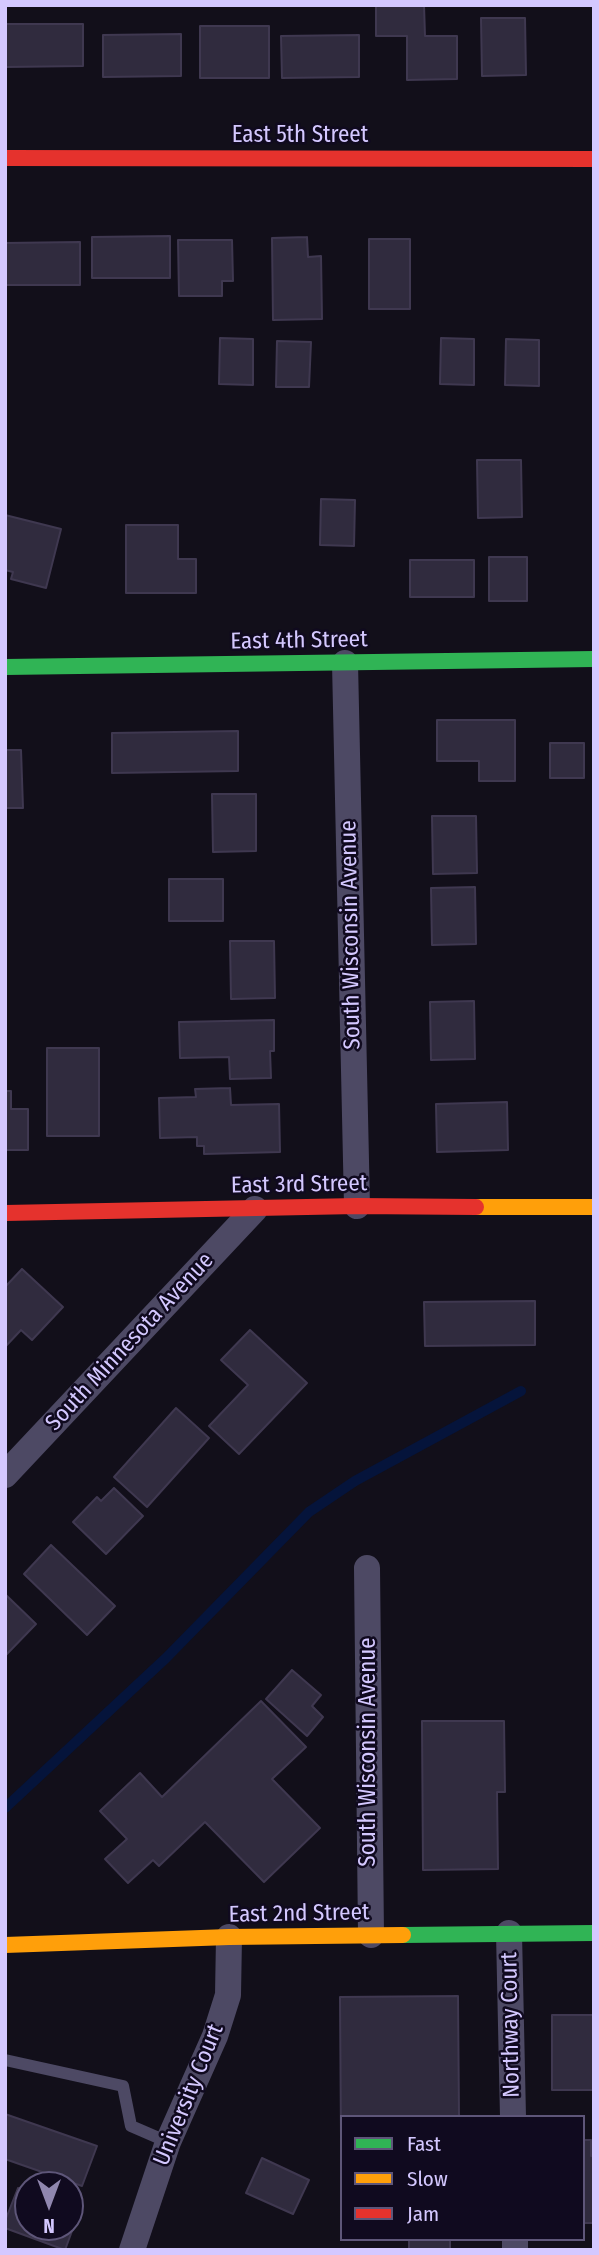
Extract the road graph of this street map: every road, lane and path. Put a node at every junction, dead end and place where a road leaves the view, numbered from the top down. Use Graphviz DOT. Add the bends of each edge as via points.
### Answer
graph roads {
  1 [pos="5,158"];
  2 [pos="594,159"];
  3 [pos="594,659"];
  4 [pos="345,663"];
  5 [pos="5,667"];
  6 [pos="357,1206"];
  7 [pos="594,1207"];
  8 [pos="255,1209"];
  9 [pos="5,1213"];
  10 [pos="5,1475"];
  11 [pos="368,1568"];
  12 [pos="509,1933"];
  13 [pos="594,1933"];
  14 [pos="370,1935"];
  15 [pos="229,1937"];
  16 [pos="5,1945"];
  17 [pos="5,2060"];
  18 [pos="513,2115"];
  19 [pos="168,2142"];
  20 [pos="132,2250"];
  1 -- 2 [label="street, East 5th Street"];
  3 -- 4 [label="street, East 4th Street"];
  4 -- 5 [label="street, East 4th Street"];
  4 -- 6 [label="street, South Wisconsin Avenue"];
  6 -- 7 [label="street, East 3rd Street"];
  6 -- 8 [label="street, East 3rd Street"];
  8 -- 9 [label="street, East 3rd Street"];
  8 -- 10 [label="street, South Minnesota Avenue"];
  11 -- 14 [label="street, South Wisconsin Avenue"];
  12 -- 13 [label="street, East 2nd Street"];
  12 -- 14 [label="street, East 2nd Street"];
  12 -- 18 [label="street, Northway Court"];
  14 -- 15 [label="street, East 2nd Street"];
  15 -- 16 [label="street, East 2nd Street"];
  15 -- 19 [label="street, University Court" via="228,1995"];
  17 -- 19 [label="lane" via="123,2086 131,2126"];
  19 -- 20 [label="street, University Court"];
}
